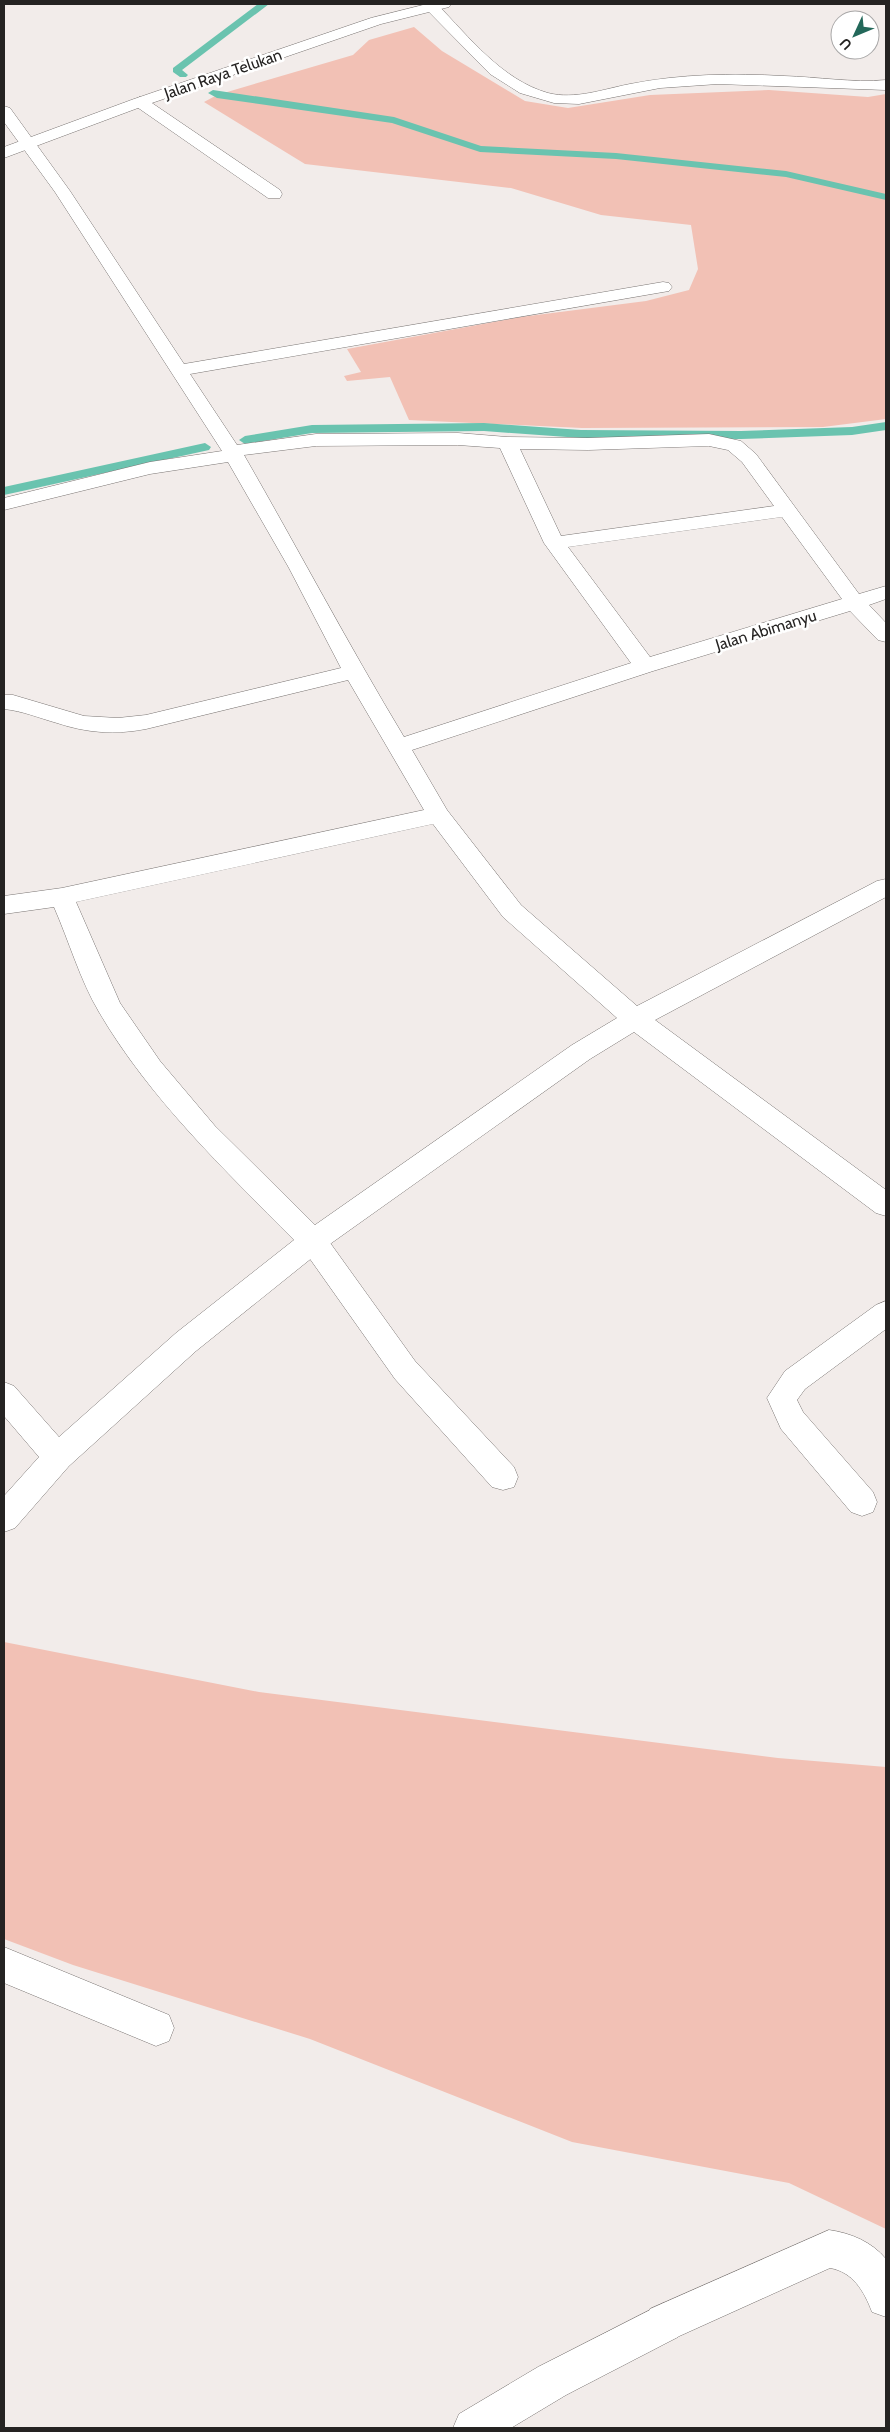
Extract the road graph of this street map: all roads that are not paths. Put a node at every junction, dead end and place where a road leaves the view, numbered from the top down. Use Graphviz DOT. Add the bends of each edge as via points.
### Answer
graph roads {
  1 [pos="438,5"];
  2 [pos="886,85"];
  3 [pos="140,102"];
  4 [pos="4,111"];
  5 [pos="29,143"];
  6 [pos="4,153"];
  7 [pos="274,194"];
  8 [pos="663,287"];
  9 [pos="180,370"];
  10 [pos="507,443"];
  11 [pos="233,453"];
  12 [pos="4,504"];
  13 [pos="786,510"];
  14 [pos="554,543"];
  15 [pos="886,592"];
  16 [pos="855,603"];
  17 [pos="886,635"];
  18 [pos="645,666"];
  19 [pos="354,672"];
  20 [pos="4,702"];
  21 [pos="398,747"];
  22 [pos="439,816"];
  23 [pos="886,887"];
  24 [pos="62,897"];
  25 [pos="4,905"];
  26 [pos="635,1019"];
  27 [pos="886,1205"];
  28 [pos="313,1241"];
  29 [pos="886,1313"];
  30 [pos="4,1395"];
  31 [pos="58,1457"];
  32 [pos="503,1477"];
  33 [pos="862,1502"];
  34 [pos="4,1518"];
  35 [pos="4,1965"];
  36 [pos="156,2028"];
  37 [pos="886,2298"];
  38 [pos="473,2428"];
  1 -- 2 [label="street" via="480,55 514,84 543,97 579,100 640,87 696,80"];
  1 -- 3 [label="street, Jalan Raya Telukan" via="376,21"];
  3 -- 5 [label="street, Jalan Raya Telukan"];
  3 -- 7 [label="street"];
  4 -- 5 [label="street"];
  5 -- 6 [label="street, Jalan Raya Telukan"];
  5 -- 9 [label="street"];
  8 -- 9 [label="street"];
  9 -- 11 [label="street"];
  10 -- 11 [label="street" via="458,439 316,440"];
  10 -- 13 [label="street" via="709,440 734,445 749,458"];
  10 -- 14 [label="street"];
  11 -- 12 [label="street" via="150,468"];
  11 -- 19 [label="street"];
  13 -- 14 [label="street"];
  13 -- 16 [label="street"];
  14 -- 18 [label="street"];
  15 -- 16 [label="street, Jalan Abimanyu"];
  16 -- 17 [label="street"];
  16 -- 18 [label="street, Jalan Abimanyu"];
  18 -- 21 [label="street, Jalan Abimanyu"];
  19 -- 20 [label="street" via="111,728"];
  19 -- 21 [label="street"];
  21 -- 22 [label="street"];
  22 -- 24 [label="street"];
  22 -- 26 [label="street" via="512,911"];
  23 -- 26 [label="street"];
  24 -- 25 [label="street"];
  24 -- 28 [label="street" via="109,1007 151,1068 206,1133"];
  26 -- 27 [label="street"];
  26 -- 28 [label="street" via="581,1052"];
  28 -- 31 [label="street" via="186,1342"];
  28 -- 32 [label="street" via="405,1370"];
  29 -- 33 [label="street" via="795,1380 782,1398 791,1420"];
  30 -- 31 [label="street"];
  31 -- 34 [label="street"];
  35 -- 36 [label="street"];
  37 -- 38 [label="street" via="872,2269 860,2258 844,2250 830,2249 664,2323 552,2381"];
}
